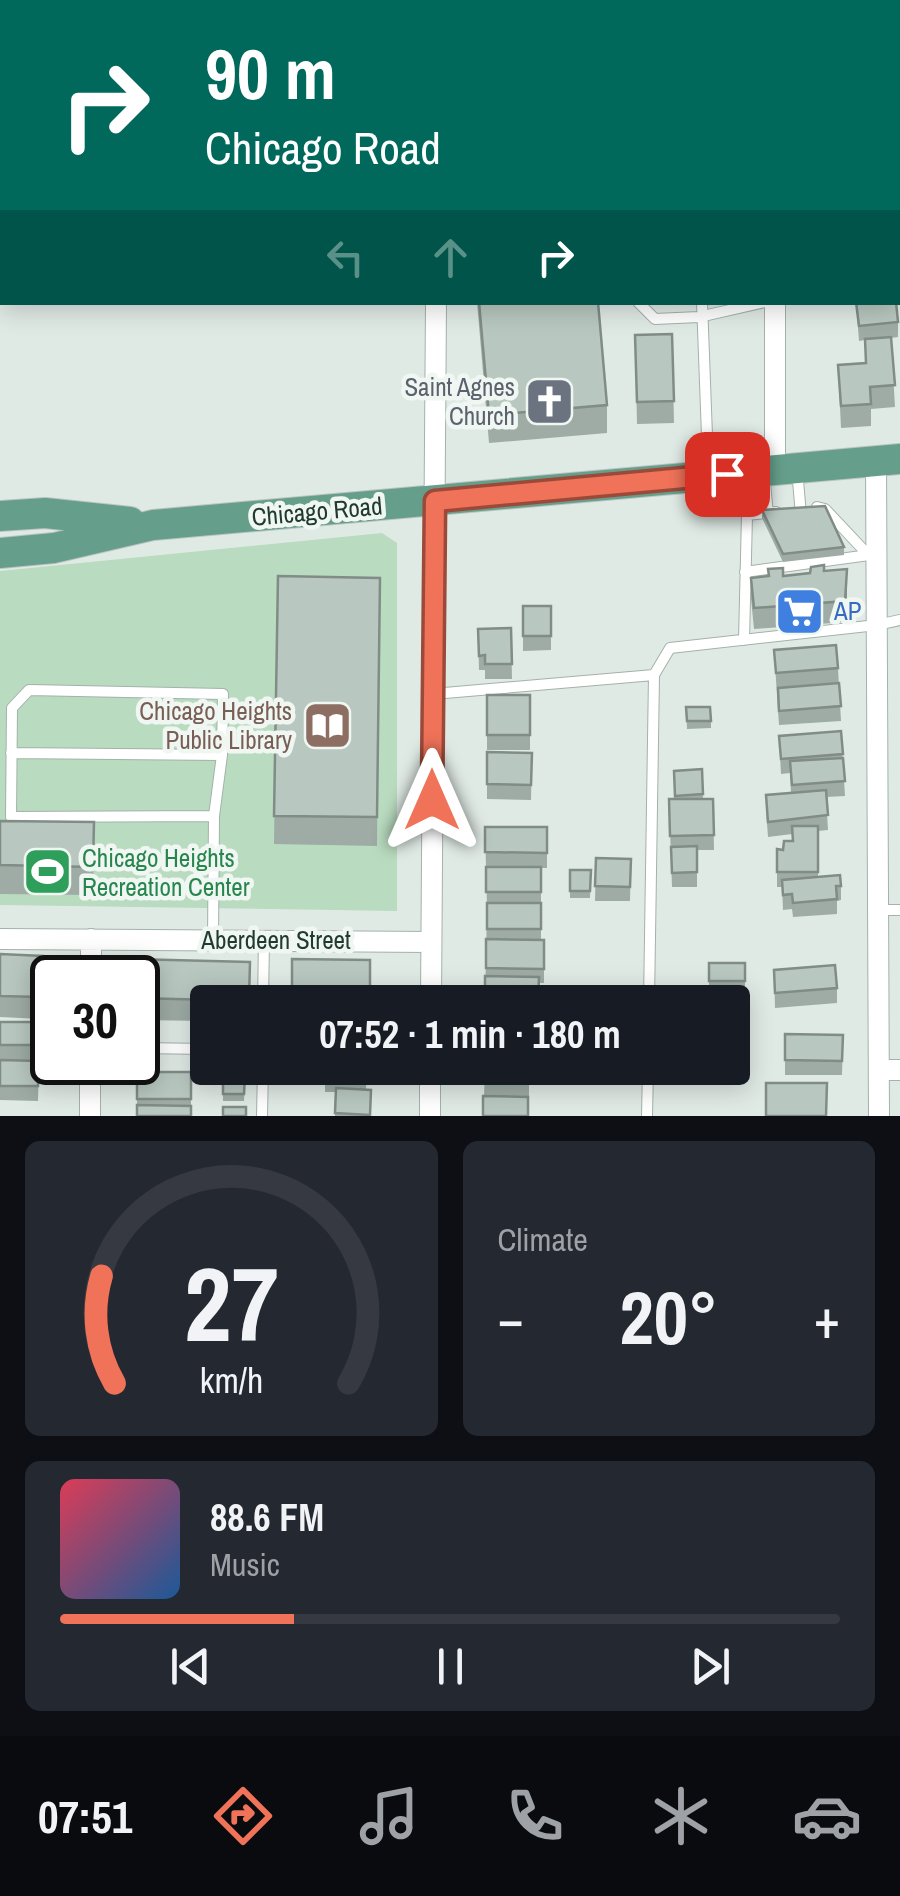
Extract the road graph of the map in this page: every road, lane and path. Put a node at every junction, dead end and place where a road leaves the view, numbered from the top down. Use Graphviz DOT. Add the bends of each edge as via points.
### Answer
graph roads {
  1 [pos="436,305"];
  2 [pos="641,305"];
  3 [pos="702,305"];
  4 [pos="752,305"];
  5 [pos="776,305"];
  6 [pos="702,317"];
  7 [pos="708,436"];
  8 [pos="888,460"];
  9 [pos="779,470"];
  10 [pos="435,501"];
  11 [pos="800,512"];
  12 [pos="768,515"];
  13 [pos="0,516"];
  14 [pos="153,525"];
  15 [pos="0,552"];
  16 [pos="872,560"];
  17 [pos="745,572"];
  18 [pos="900,620"];
  19 [pos="877,626"];
  20 [pos="744,640"];
  21 [pos="654,675"];
  22 [pos="433,694"];
  23 [pos="11,754"];
  24 [pos="222,755"];
  25 [pos="214,816"];
  26 [pos="889,910"];
  27 [pos="0,939"];
  28 [pos="91,940"];
  29 [pos="213,940"];
  30 [pos="264,940"];
  31 [pos="431,942"];
  32 [pos="91,955"];
  33 [pos="263,985"];
  34 [pos="431,985"];
  35 [pos="649,985"];
  36 [pos="160,1048"];
  37 [pos="190,1049"];
  38 [pos="890,1070"];
  39 [pos="90,1085"];
  40 [pos="262,1085"];
  41 [pos="430,1085"];
  42 [pos="648,1085"];
  43 [pos="90,1116"];
  44 [pos="262,1116"];
  45 [pos="430,1116"];
  46 [pos="647,1116"];
  47 [pos="880,1116"];
  1 -- 10 [label="street"];
  2 -- 6 [label="lane" via="655,318"];
  3 -- 6 [label="lane"];
  4 -- 6 [label="lane"];
  5 -- 9 [label="street"];
  6 -- 7 [label="lane"];
  8 -- 9 [label="main road, Chicago Road"];
  8 -- 16 [label="street"];
  9 -- 10 [label="main road, Chicago Road"];
  9 -- 11 [label="lane"];
  9 -- 12 [label="lane"];
  10 -- 14 [label="main road, Chicago Road"];
  10 -- 22 [label="street"];
  11 -- 12 [label="lane"];
  11 -- 16 [label="lane" via="825,509"];
  12 -- 17 [label="lane" via="747,515"];
  13 -- 14 [label="main road, Chicago Road" via="45,513"];
  14 -- 15 [label="main road, Chicago Road" via="54,548"];
  16 -- 17 [label="lane" via="791,562"];
  16 -- 19 [label="street"];
  17 -- 20 [label="lane"];
  18 -- 19 [label="lane"];
  19 -- 20 [label="lane"];
  19 -- 26 [label="street"];
  20 -- 21 [label="lane" via="670,648"];
  21 -- 22 [label="lane"];
  21 -- 35 [label="lane"];
  22 -- 31 [label="street"];
  23 -- 24 [label="lane"];
  23 -- 24 [label="lane" via="12,708 29,690 223,694"];
  23 -- 25 [label="lane" via="10,817"];
  24 -- 25 [label="lane"];
  25 -- 29 [label="lane"];
  26 -- 38 [label="street"];
  27 -- 28 [label="street, Aberdeen Street"];
  28 -- 29 [label="street, Aberdeen Street"];
  28 -- 32 [label="street"];
  29 -- 30 [label="street, Aberdeen Street"];
  30 -- 31 [label="street, Aberdeen Street"];
  30 -- 33 [label="lane"];
  31 -- 34 [label="street"];
  36 -- 37 [label="lane"];
  38 -- 47 [label="street"];
  39 -- 43 [label="street"];
  40 -- 44 [label="lane"];
  41 -- 45 [label="street"];
  42 -- 46 [label="lane"];
}
